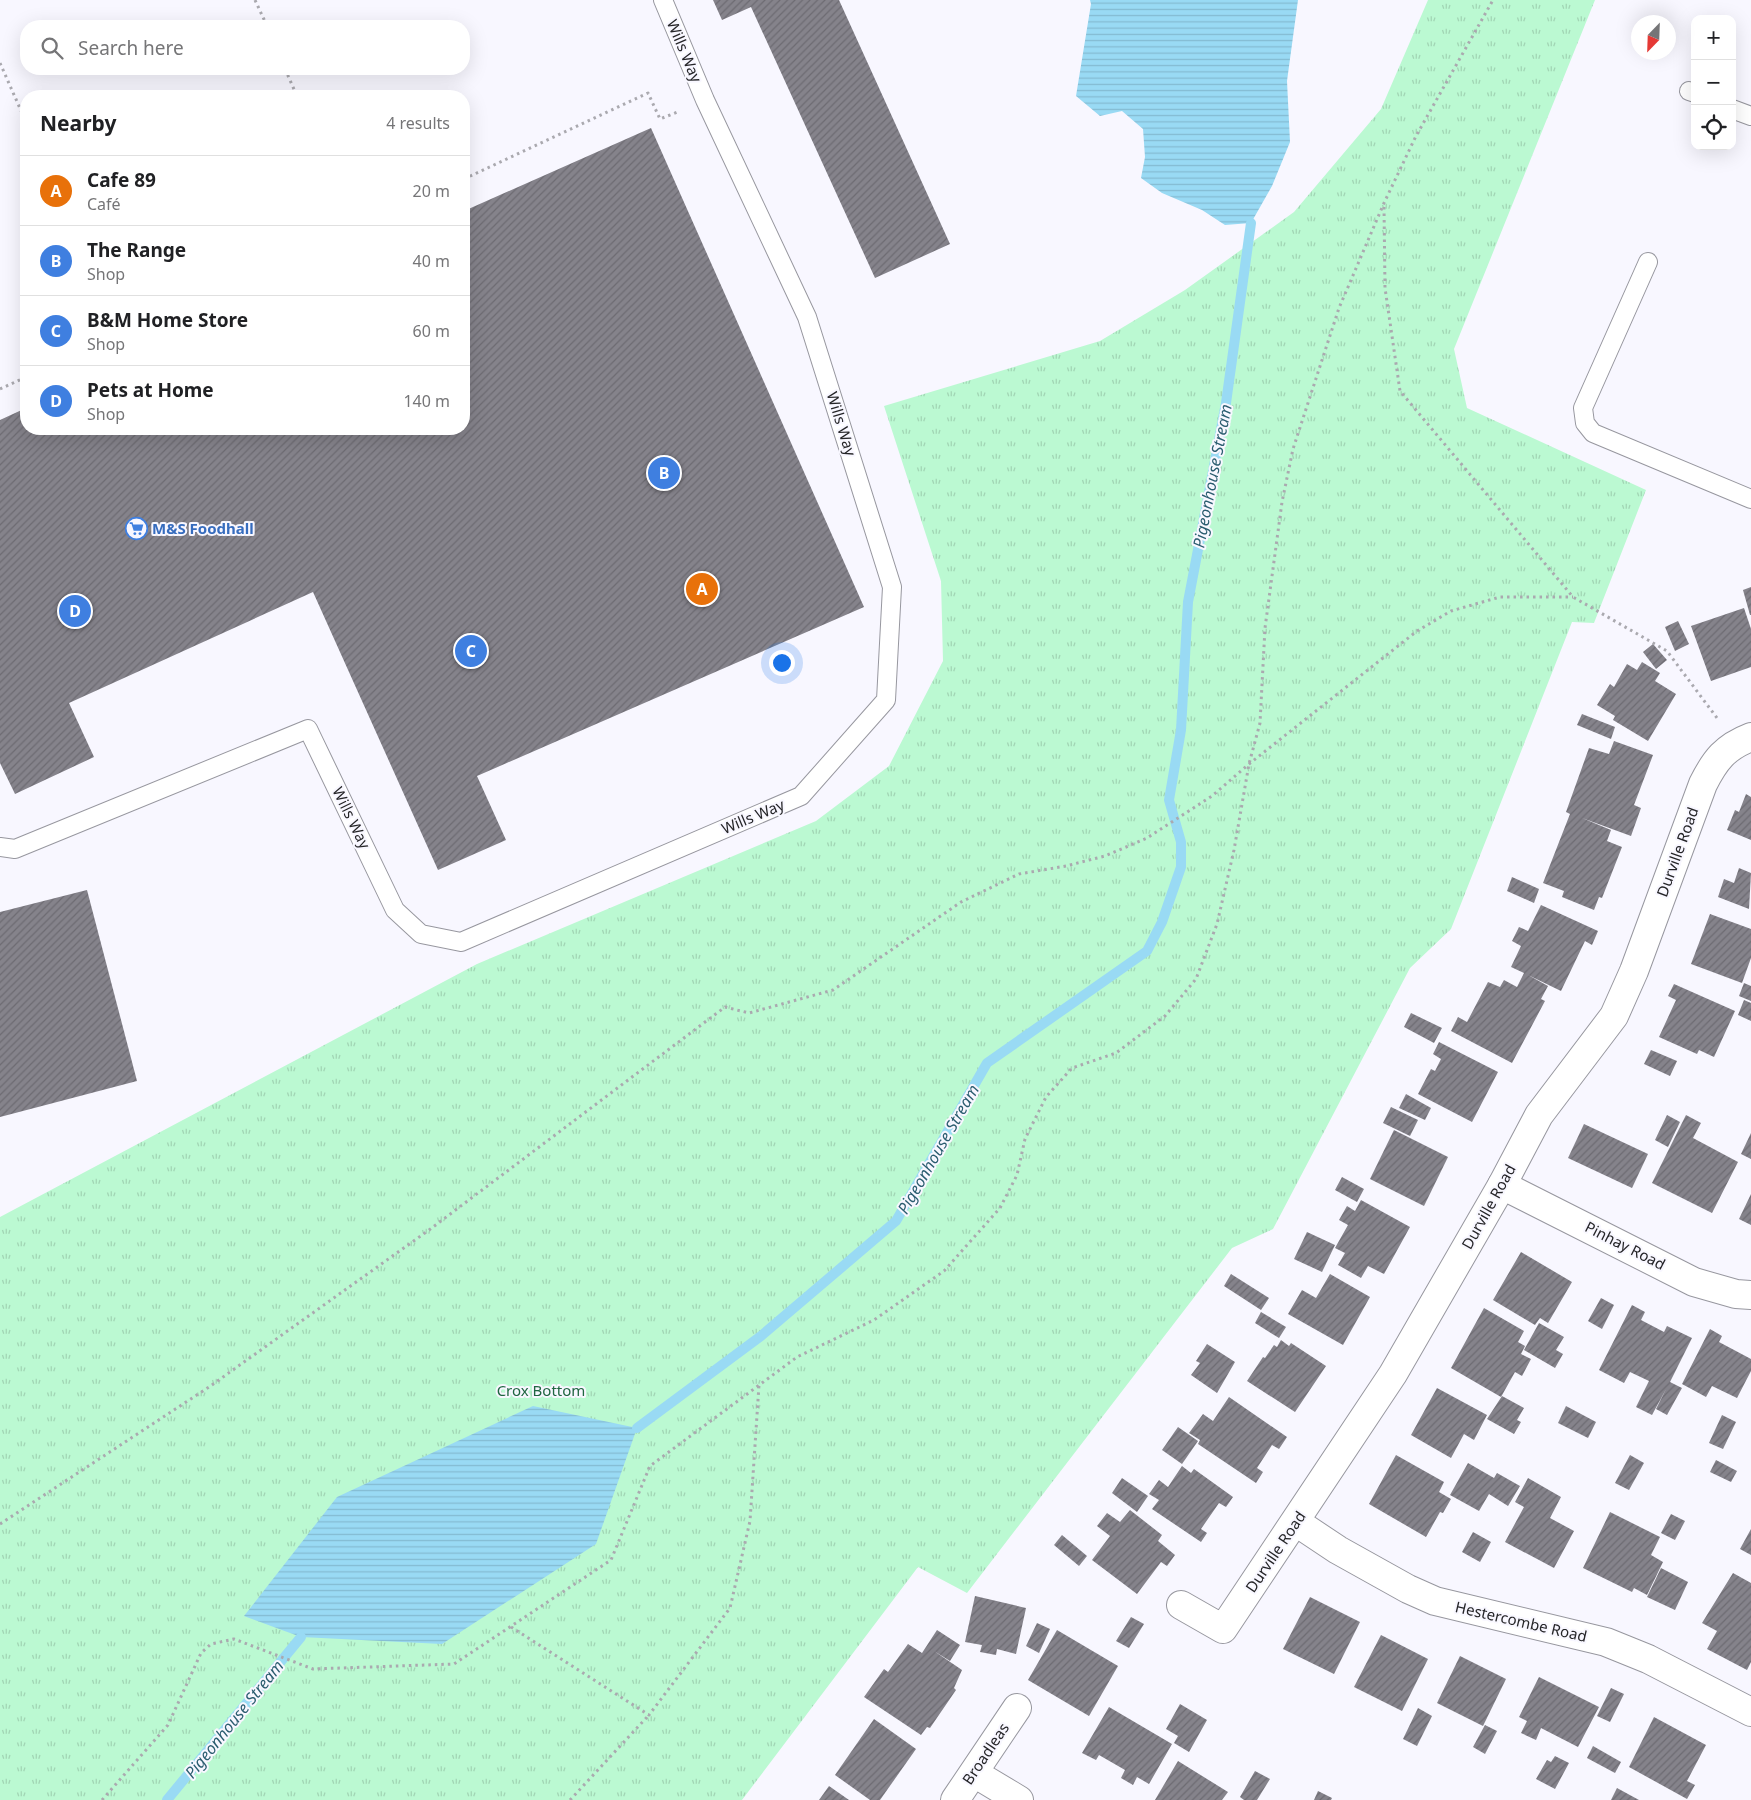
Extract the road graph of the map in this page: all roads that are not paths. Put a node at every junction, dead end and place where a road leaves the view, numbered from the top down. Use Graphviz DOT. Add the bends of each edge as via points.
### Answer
graph roads {
  1 [pos="662,0"];
  2 [pos="1736,110"];
  3 [pos="1751,116"];
  4 [pos="1648,262"];
  5 [pos="1751,499"];
  6 [pos="1743,740"];
  7 [pos="0,847"];
  8 [pos="1502,1185"];
  9 [pos="1751,1295"];
  10 [pos="1296,1522"];
  11 [pos="1181,1605"];
  12 [pos="1016,1708"];
  13 [pos="1751,1712"];
  14 [pos="974,1773"];
  15 [pos="955,1800"];
  16 [pos="1019,1800"];
  1 -- 7 [label="lane, Wills Way" via="705,100 807,316 892,587 886,700 801,796 461,942 421,934 395,910 308,729 15,849"];
  2 -- 3 [label="lane"];
  4 -- 5 [label="lane" via="1583,408 1585,422 1594,433"];
  6 -- 8 [label="street, Durville Road" via="1714,762 1703,784 1634,971 1614,1016 1539,1115"];
  8 -- 9 [label="street, Pinhay Road" via="1694,1282"];
  8 -- 10 [label="street, Durville Road" via="1392,1374"];
  10 -- 11 [label="street, Durville Road" via="1223,1629"];
  10 -- 13 [label="street, Hestercombe Road" via="1338,1550 1435,1601 1606,1642 1648,1659"];
  12 -- 14 [label="street, Broadleas"];
  14 -- 15 [label="street, Broadleas"];
  14 -- 16 [label="street"];
}
